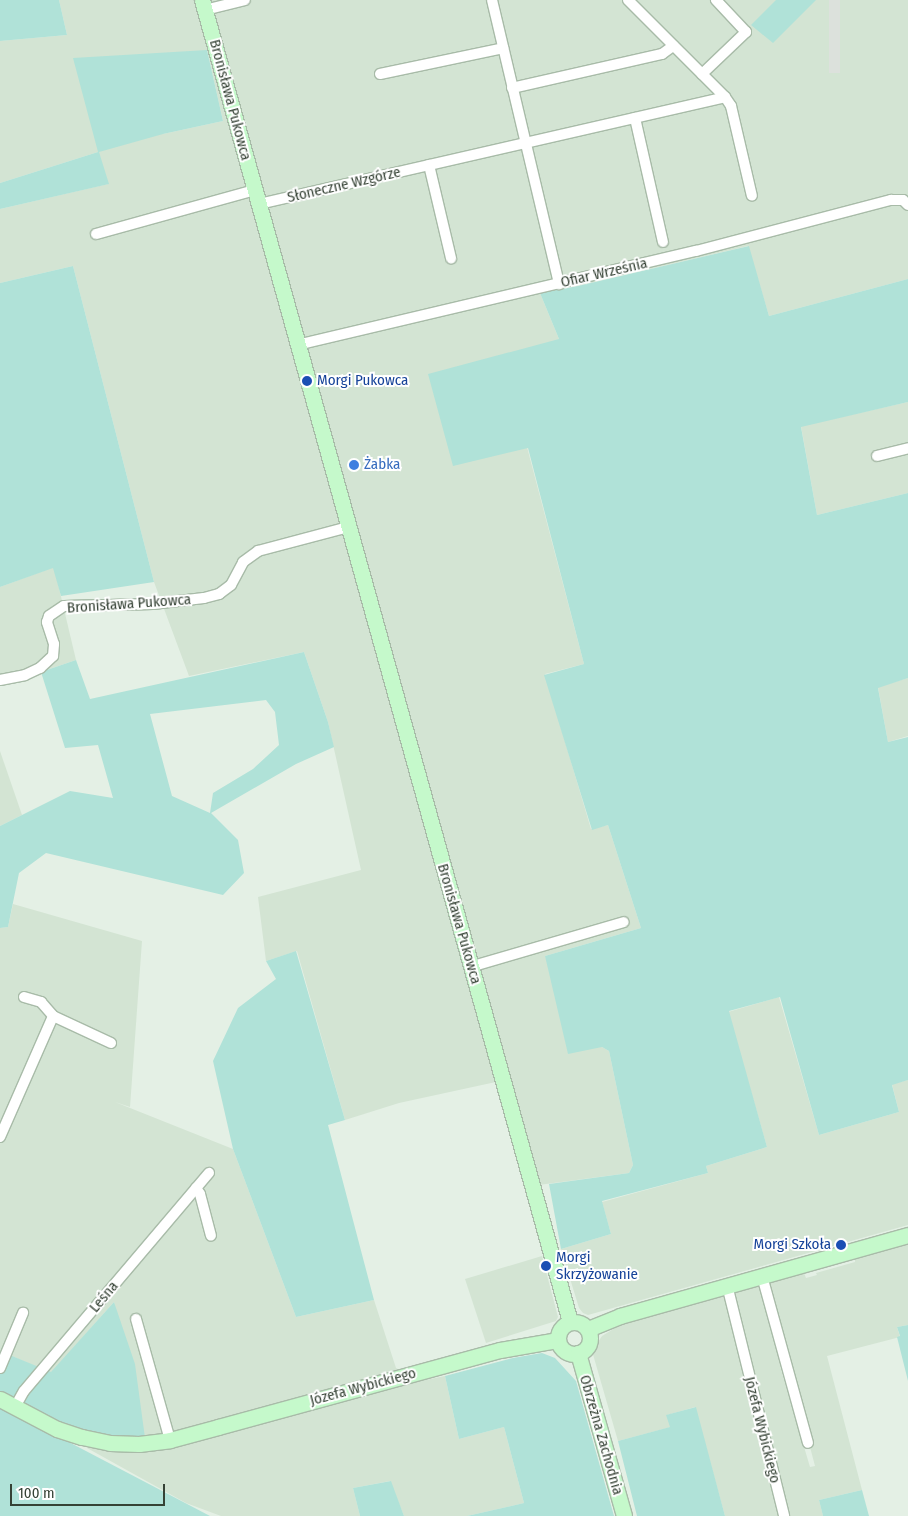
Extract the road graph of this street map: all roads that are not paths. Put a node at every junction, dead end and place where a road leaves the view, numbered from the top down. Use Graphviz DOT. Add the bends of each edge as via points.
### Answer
graph roads {
  1 [pos="245,0"];
  2 [pos="492,0"];
  3 [pos="628,0"];
  4 [pos="716,0"];
  5 [pos="203,5"];
  6 [pos="673,46"];
  7 [pos="503,48"];
  8 [pos="380,74"];
  9 [pos="702,74"];
  10 [pos="512,88"];
  11 [pos="725,97"];
  12 [pos="634,118"];
  13 [pos="524,143"];
  14 [pos="429,165"];
  15 [pos="752,196"];
  16 [pos="257,197"];
  17 [pos="908,205"];
  18 [pos="96,234"];
  19 [pos="663,242"];
  20 [pos="451,258"];
  21 [pos="559,284"];
  22 [pos="297,344"];
  23 [pos="908,448"];
  24 [pos="877,456"];
  25 [pos="348,527"];
  26 [pos="0,680"];
  27 [pos="624,922"];
  28 [pos="470,967"];
  29 [pos="24,996"];
  30 [pos="53,1016"];
  31 [pos="111,1043"];
  32 [pos="0,1137"];
  33 [pos="208,1173"];
  34 [pos="196,1188"];
  35 [pos="908,1234"];
  36 [pos="211,1236"];
  37 [pos="762,1276"];
  38 [pos="727,1285"];
  39 [pos="23,1314"];
  40 [pos="136,1319"];
  41 [pos="570,1322"];
  42 [pos="588,1329"];
  43 [pos="558,1340"];
  44 [pos="578,1353"];
  45 [pos="0,1368"];
  46 [pos="0,1399"];
  47 [pos="15,1407"];
  48 [pos="170,1440"];
  49 [pos="808,1443"];
  50 [pos="624,1516"];
  51 [pos="784,1516"];
  1 -- 5 [label="street, Bronisława Pukowca"];
  2 -- 7 [label="street"];
  3 -- 6 [label="street"];
  4 -- 9 [label="street" via="746,32"];
  5 -- 16 [label="street, Bronisława Pukowca"];
  6 -- 9 [label="street"];
  6 -- 10 [label="street" via="662,54"];
  7 -- 8 [label="street"];
  7 -- 10 [label="street"];
  9 -- 11 [label="street"];
  10 -- 13 [label="street"];
  11 -- 12 [label="street, Słoneczne Wzgórze"];
  11 -- 15 [label="street" via="731,106"];
  12 -- 13 [label="street, Słoneczne Wzgórze"];
  12 -- 19 [label="street"];
  13 -- 14 [label="street, Słoneczne Wzgórze"];
  13 -- 21 [label="street" via="530,153"];
  14 -- 16 [label="street, Słoneczne Wzgórze"];
  14 -- 20 [label="street"];
  16 -- 18 [label="street"];
  16 -- 22 [label="street, Bronisława Pukowca"];
  17 -- 21 [label="street, Ofiar Września" via="903,200 891,200"];
  21 -- 22 [label="street, Ofiar Września"];
  22 -- 25 [label="street, Bronisława Pukowca"];
  23 -- 24 [label="street"];
  25 -- 26 [label="street, Bronisława Pukowca" via="258,551 243,562 231,584 219,594 153,604 64,606 49,616 47,622 54,644 53,656 40,668"];
  25 -- 28 [label="street, Bronisława Pukowca"];
  27 -- 28 [label="street"];
  28 -- 41 [label="street, Bronisława Pukowca"];
  29 -- 30 [label="street" via="41,1002"];
  30 -- 31 [label="street"];
  30 -- 32 [label="street"];
  33 -- 34 [label="street, Leśna"];
  34 -- 36 [label="street"];
  34 -- 47 [label="street, Leśna" via="24,1391"];
  35 -- 37 [label="street"];
  37 -- 38 [label="street"];
  37 -- 49 [label="street"];
  38 -- 42 [label="street" via="620,1316"];
  38 -- 51 [label="street, Józefa Wybickiego"];
  39 -- 45 [label="street"];
  40 -- 48 [label="street"];
  41 -- 42 [label="street" via="583,1324"];
  41 -- 43 [label="street" via="560,1329"];
  42 -- 44 [label="street" via="589,1344"];
  43 -- 44 [label="street" via="565,1351"];
  43 -- 48 [label="street, Józefa Wybickiego" via="500,1350"];
  44 -- 50 [label="street, Obrzeżna Zachodnia"];
  46 -- 47 [label="street"];
  47 -- 48 [label="street, Józefa Wybickiego" via="57,1429 110,1443"];
}
